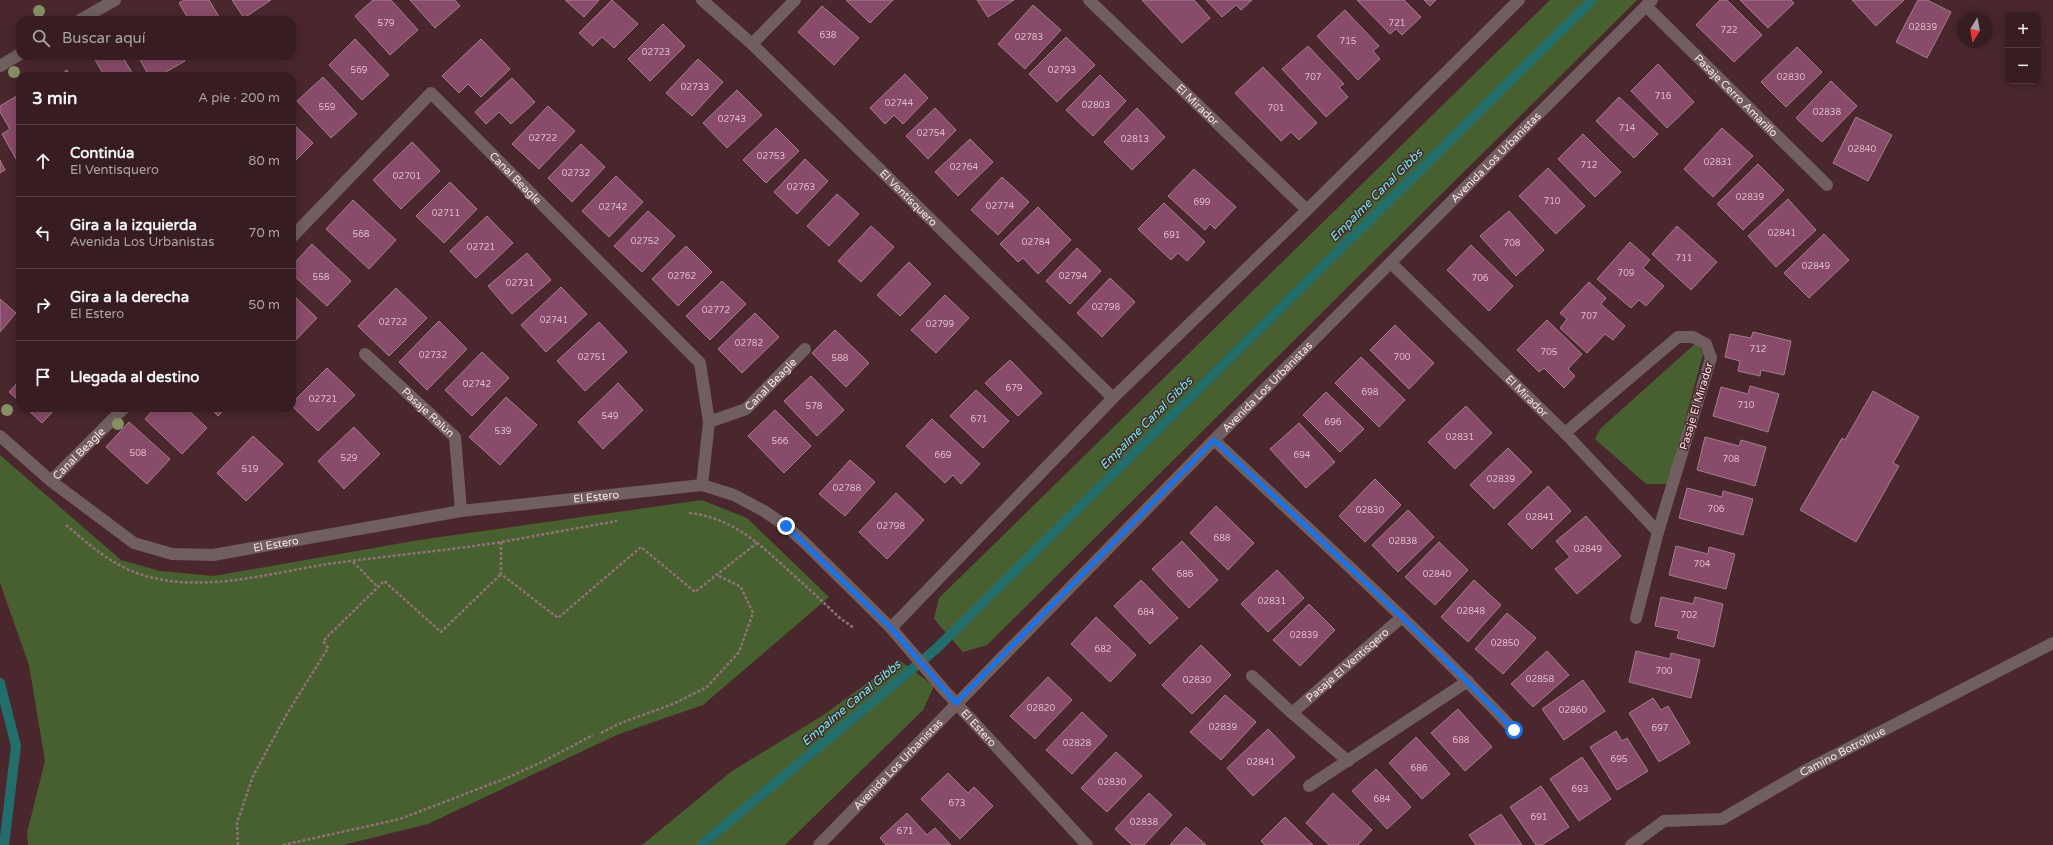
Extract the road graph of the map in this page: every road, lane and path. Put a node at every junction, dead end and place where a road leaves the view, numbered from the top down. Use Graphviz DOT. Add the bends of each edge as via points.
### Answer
graph roads {
  1 [pos="115,0"];
  2 [pos="702,0"];
  3 [pos="796,0"];
  4 [pos="1089,0"];
  5 [pos="1519,0"];
  6 [pos="1649,3"];
  7 [pos="87,16"];
  8 [pos="752,44"];
  9 [pos="16,56"];
  10 [pos="0,66"];
  11 [pos="1826,185"];
  12 [pos="1307,210"];
  13 [pos="296,233"];
  14 [pos="1391,263"];
  15 [pos="805,349"];
  16 [pos="365,354"];
  17 [pos="1113,398"];
  18 [pos="120,412"];
  19 [pos="709,422"];
  20 [pos="1565,433"];
  21 [pos="0,436"];
  22 [pos="1214,440"];
  23 [pos="51,481"];
  24 [pos="702,485"];
  25 [pos="461,511"];
  26 [pos="687,512"];
  27 [pos="624,519"];
  28 [pos="65,524"];
  29 [pos="1658,532"];
  30 [pos="501,542"];
  31 [pos="758,542"];
  32 [pos="353,562"];
  33 [pos="501,574"];
  34 [pos="717,575"];
  35 [pos="378,587"];
  36 [pos="1402,617"];
  37 [pos="1636,618"];
  38 [pos="854,628"];
  39 [pos="891,628"];
  40 [pos="2053,643"];
  41 [pos="1252,676"];
  42 [pos="1468,681"];
  43 [pos="956,703"];
  44 [pos="1292,713"];
  45 [pos="1514,730"];
  46 [pos="602,733"];
  47 [pos="593,735"];
  48 [pos="1348,761"];
  49 [pos="1309,786"];
  50 [pos="238,845"];
  51 [pos="283,845"];
  52 [pos="819,845"];
  53 [pos="1087,845"];
  54 [pos="1631,845"];
  1 -- 7 [label="street"];
  2 -- 8 [label="street, El Ventisquero"];
  3 -- 8 [label="street"];
  4 -- 12 [label="street, El Mirador"];
  5 -- 12 [label="street"];
  6 -- 11 [label="street, Pasaje Cerro Amarillo"];
  6 -- 14 [label="street, Avenida Los Urbanistas"];
  8 -- 17 [label="street, El Ventisquero"];
  9 -- 10 [label="street"];
  12 -- 17 [label="street"];
  13 -- 19 [label="street, Canal Beagle" via="431,92 700,363"];
  14 -- 20 [label="street, El Mirador"];
  14 -- 22 [label="street, Avenida Los Urbanistas"];
  15 -- 19 [label="street, Canal Beagle" via="746,409"];
  16 -- 25 [label="street, Pasaje Ralún" via="455,437"];
  17 -- 39 [label="street"];
  18 -- 23 [label="street, Canal Beagle"];
  19 -- 24 [label="street, Canal Beagle"];
  20 -- 29 [label="street, El Mirador"];
  20 -- 29 [label="street, Pasaje El Mirador" via="1678,337 1694,337 1706,344 1711,358"];
  21 -- 23 [label="street, El Estero"];
  22 -- 36 [label="street"];
  22 -- 43 [label="street, Avenida Los Urbanistas"];
  23 -- 25 [label="street, El Estero" via="134,543 172,554 213,555"];
  24 -- 25 [label="street, El Estero"];
  24 -- 39 [label="street, El Estero" via="734,495 786,526"];
  26 -- 31 [label="path" via="717,519 739,529"];
  27 -- 30 [label="path"];
  28 -- 32 [label="path" via="100,555 118,565 156,579 184,583 213,583"];
  29 -- 37 [label="street, Pasaje El Mirador"];
  30 -- 32 [label="path"];
  30 -- 33 [label="path"];
  31 -- 34 [label="path"];
  31 -- 38 [label="path"];
  32 -- 35 [label="path"];
  33 -- 34 [label="path" via="558,618 641,547 695,592"];
  33 -- 35 [label="path" via="440,632 384,581"];
  34 -- 46 [label="path" via="741,587 753,613 739,652 707,687 673,704 621,722"];
  35 -- 50 [label="path" via="323,641 328,648 288,712 253,776 236,823"];
  36 -- 42 [label="street"];
  36 -- 44 [label="street, Pasaje El Ventisqero"];
  39 -- 43 [label="street, El Estero"];
  40 -- 54 [label="street, Camino Botrolhue" via="1808,769 1722,819 1664,821"];
  41 -- 44 [label="street"];
  42 -- 45 [label="street"];
  42 -- 48 [label="street"];
  43 -- 52 [label="street, Avenida Los Urbanistas"];
  43 -- 53 [label="street, El Estero"];
  44 -- 48 [label="street"];
  47 -- 51 [label="path" via="509,777 400,818"];
  48 -- 49 [label="street"];
}
